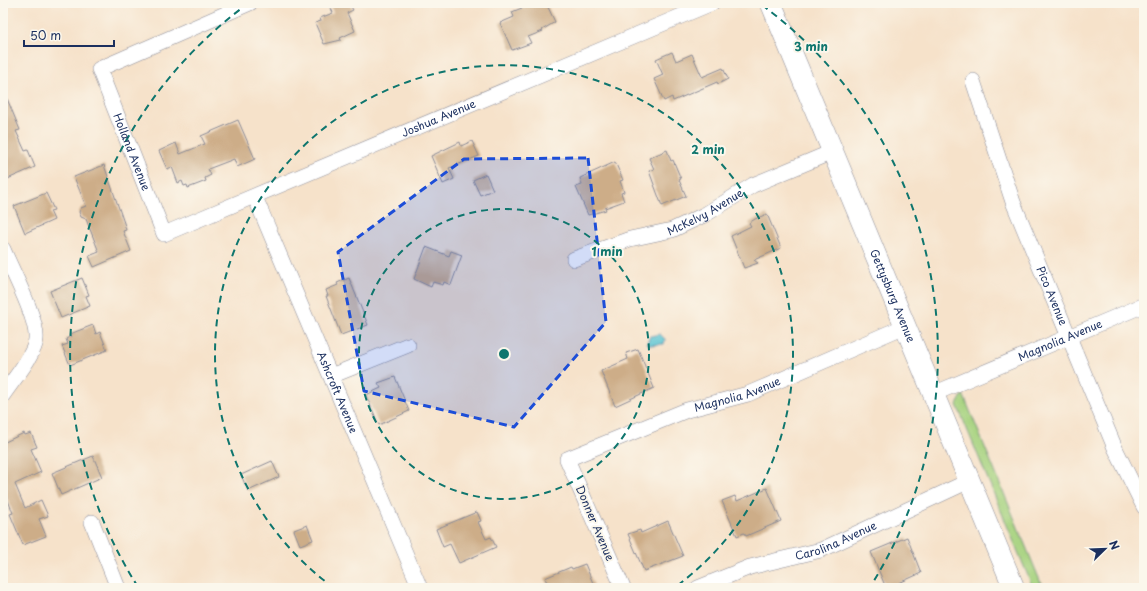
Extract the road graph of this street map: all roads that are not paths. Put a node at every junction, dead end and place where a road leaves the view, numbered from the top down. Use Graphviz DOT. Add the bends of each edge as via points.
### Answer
graph roads {
  1 [pos="250,3"];
  2 [pos="712,3"];
  3 [pos="771,3"];
  4 [pos="973,80"];
  5 [pos="832,152"];
  6 [pos="255,197"];
  7 [pos="164,234"];
  8 [pos="3,249"];
  9 [pos="574,259"];
  10 [pos="1144,306"];
  11 [pos="905,326"];
  12 [pos="1069,337"];
  13 [pos="408,345"];
  14 [pos="331,376"];
  15 [pos="933,394"];
  16 [pos="3,395"];
  17 [pos="567,459"];
  18 [pos="969,481"];
  19 [pos="1144,507"];
  20 [pos="92,522"];
  21 [pos="118,588"];
  22 [pos="420,588"];
  23 [pos="623,588"];
  24 [pos="698,588"];
  25 [pos="1014,588"];
  1 -- 7 [label="street, Holland Avenue" via="99,69"];
  2 -- 6 [label="street, Joshua Avenue"];
  3 -- 5 [label="street, Gettysburg Avenue"];
  4 -- 12 [label="street, Pico Avenue" via="1013,202"];
  5 -- 9 [label="street, McKelvy Avenue" via="753,185 706,214 672,230 630,239"];
  5 -- 11 [label="street, Gettysburg Avenue"];
  6 -- 7 [label="street, Joshua Avenue"];
  6 -- 14 [label="street, Ashcroft Avenue"];
  8 -- 16 [label="street" via="33,321 36,339 30,355"];
  10 -- 12 [label="street, Magnolia Avenue"];
  11 -- 15 [label="street, Gettysburg Avenue"];
  11 -- 17 [label="street, Magnolia Avenue" via="748,394 687,410"];
  12 -- 15 [label="street, Magnolia Avenue"];
  12 -- 19 [label="street, Pico Avenue" via="1115,448"];
  13 -- 14 [label="street"];
  14 -- 22 [label="street, Ashcroft Avenue"];
  15 -- 18 [label="street, Gettysburg Avenue"];
  17 -- 23 [label="street, Donner Avenue"];
  18 -- 24 [label="street, Carolina Avenue" via="821,550 750,566"];
  18 -- 25 [label="street, Gettysburg Avenue"];
  20 -- 21 [label="street"];
}
